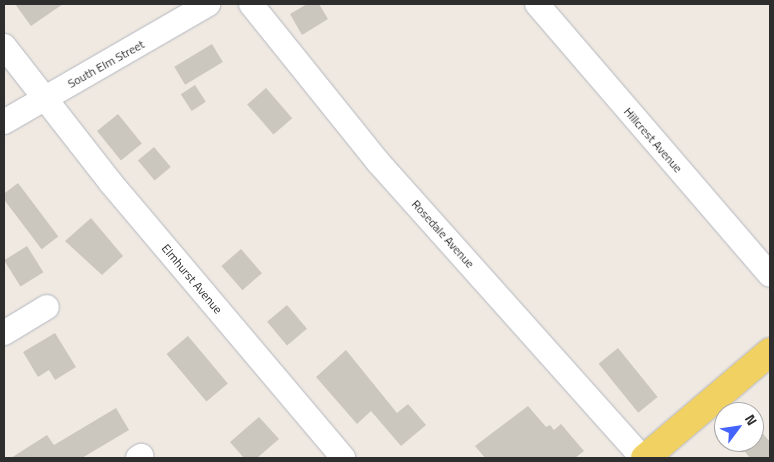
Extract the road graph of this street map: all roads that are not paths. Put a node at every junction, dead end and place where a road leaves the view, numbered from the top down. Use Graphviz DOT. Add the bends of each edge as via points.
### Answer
graph roads {
  1 [pos="208,4"];
  2 [pos="251,4"];
  3 [pos="536,4"];
  4 [pos="4,46"];
  5 [pos="43,99"];
  6 [pos="4,122"];
  7 [pos="770,275"];
  8 [pos="47,307"];
  9 [pos="4,333"];
  10 [pos="770,352"];
  11 [pos="343,458"];
  12 [pos="644,458"];
  1 -- 5 [label="street, South Elm Street"];
  2 -- 12 [label="street, Rosedale Avenue" via="378,162"];
  3 -- 7 [label="street, Hillcrest Avenue"];
  4 -- 5 [label="street, Elmhurst Avenue"];
  5 -- 6 [label="street, South Elm Street"];
  5 -- 11 [label="street, Elmhurst Avenue"];
  8 -- 9 [label="street"];
  10 -- 12 [label="main road"];
}
